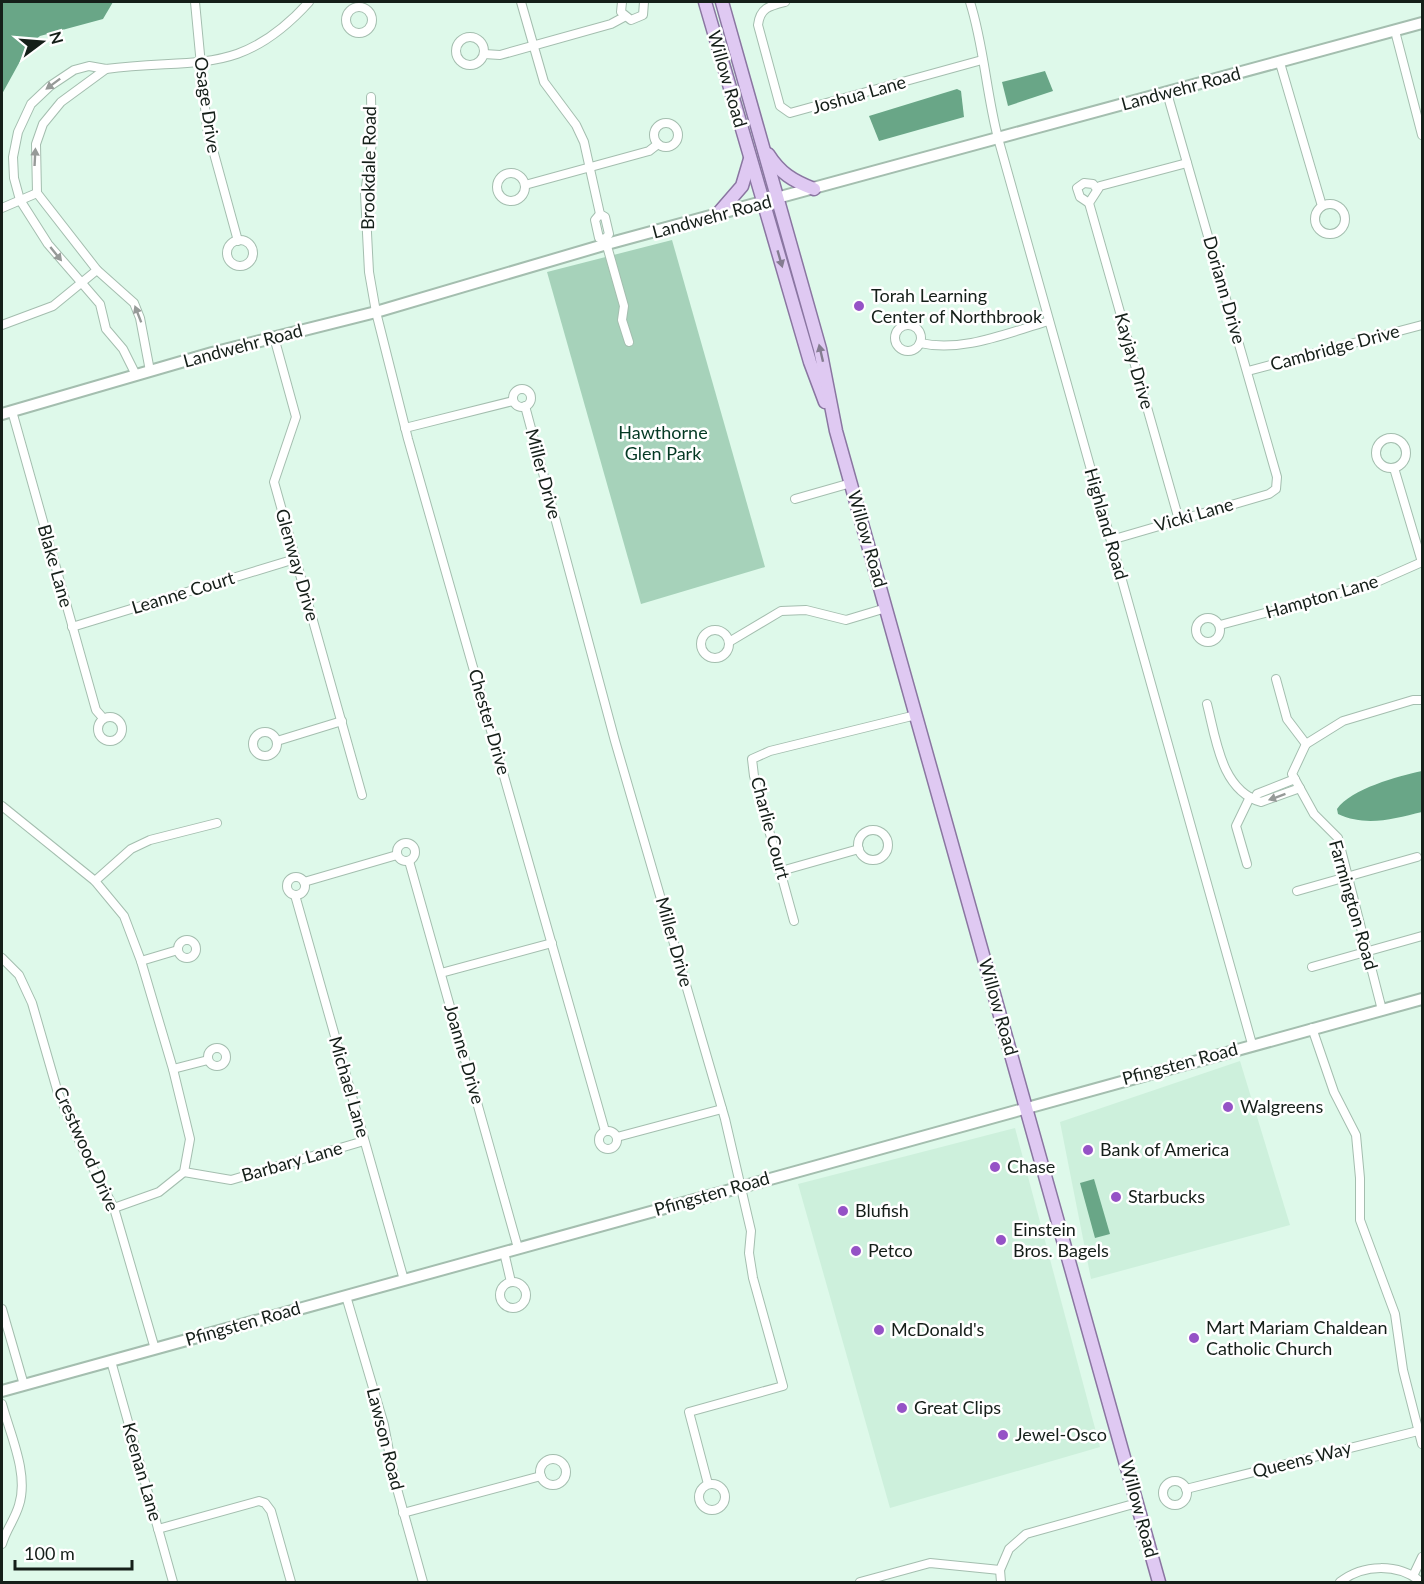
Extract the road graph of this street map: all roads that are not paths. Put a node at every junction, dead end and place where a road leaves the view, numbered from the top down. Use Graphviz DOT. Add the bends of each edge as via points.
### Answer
graph roads {
  1 [pos="195,2"];
  2 [pos="309,2"];
  3 [pos="521,2"];
  4 [pos="622,2"];
  5 [pos="644,2"];
  6 [pos="705,2"];
  7 [pos="722,2"];
  8 [pos="785,2"];
  9 [pos="970,2"];
  10 [pos="624,18"];
  11 [pos="1422,23"];
  12 [pos="1395,31"];
  13 [pos="533,46"];
  14 [pos="484,54"];
  15 [pos="982,60"];
  16 [pos="200,62"];
  17 [pos="1280,63"];
  18 [pos="106,69"];
  19 [pos="1167,93"];
  20 [pos="371,97"];
  21 [pos="1422,135"];
  22 [pos="998,138"];
  23 [pos="658,144"];
  24 [pos="762,145"];
  25 [pos="751,158"];
  26 [pos="1187,163"];
  27 [pos="592,168"];
  28 [pos="525,185"];
  29 [pos="814,189"];
  30 [pos="1097,189"];
  31 [pos="38,193"];
  32 [pos="20,200"];
  33 [pos="777,200"];
  34 [pos="1089,202"];
  35 [pos="764,203"];
  36 [pos="1322,206"];
  37 [pos="2,208"];
  38 [pos="716,216"];
  39 [pos="238,241"];
  40 [pos="606,242"];
  41 [pos="97,270"];
  42 [pos="80,284"];
  43 [pos="376,312"];
  44 [pos="1049,321"];
  45 [pos="2,325"];
  46 [pos="1422,326"];
  47 [pos="274,337"];
  48 [pos="629,342"];
  49 [pos="920,343"];
  50 [pos="150,371"];
  51 [pos="1248,371"];
  52 [pos="136,375"];
  53 [pos="513,401"];
  54 [pos="525,406"];
  55 [pos="7,412"];
  56 [pos="405,428"];
  57 [pos="836,431"];
  58 [pos="1394,468"];
  59 [pos="851,483"];
  60 [pos="1276,489"];
  61 [pos="795,499"];
  62 [pos="1179,520"];
  63 [pos="1111,540"];
  64 [pos="295,559"];
  65 [pos="1422,562"];
  66 [pos="886,608"];
  67 [pos="1220,625"];
  68 [pos="72,627"];
  69 [pos="729,642"];
  70 [pos="1276,679"];
  71 [pos="1422,699"];
  72 [pos="1207,705"];
  73 [pos="916,715"];
  74 [pos="103,718"];
  75 [pos="342,721"];
  76 [pos="277,741"];
  77 [pos="1305,744"];
  78 [pos="1295,779"];
  79 [pos="1300,788"];
  80 [pos="362,795"];
  81 [pos="1252,798"];
  82 [pos="2,806"];
  83 [pos="217,822"];
  84 [pos="859,849"];
  85 [pos="397,855"];
  86 [pos="1417,857"];
  87 [pos="409,861"];
  88 [pos="1246,864"];
  89 [pos="781,871"];
  90 [pos="1348,877"];
  91 [pos="95,881"];
  92 [pos="304,882"];
  93 [pos="1297,891"];
  94 [pos="295,895"];
  95 [pos="794,921"];
  96 [pos="1422,936"];
  97 [pos="552,943"];
  98 [pos="178,950"];
  99 [pos="1367,952"];
  100 [pos="2,958"];
  101 [pos="141,961"];
  102 [pos="1312,967"];
  103 [pos="441,973"];
  104 [pos="1422,999"];
  105 [pos="1382,1010"];
  106 [pos="1312,1028"];
  107 [pos="1252,1044"];
  108 [pos="208,1060"];
  109 [pos="173,1069"];
  110 [pos="1027,1107"];
  111 [pos="723,1109"];
  112 [pos="605,1131"];
  113 [pos="617,1137"];
  114 [pos="364,1141"];
  115 [pos="184,1172"];
  116 [pos="742,1186"];
  117 [pos="114,1208"];
  118 [pos="518,1248"];
  119 [pos="504,1252"];
  120 [pos="404,1280"];
  121 [pos="511,1282"];
  122 [pos="346,1296"];
  123 [pos="2,1309"];
  124 [pos="155,1349"];
  125 [pos="111,1361"];
  126 [pos="24,1385"];
  127 [pos="2,1391"];
  128 [pos="2,1404"];
  129 [pos="1418,1431"];
  130 [pos="1422,1444"];
  131 [pos="541,1476"];
  132 [pos="708,1484"];
  133 [pos="1186,1489"];
  134 [pos="1137,1503"];
  135 [pos="403,1513"];
  136 [pos="158,1529"];
  137 [pos="2,1544"];
  138 [pos="1422,1557"];
  139 [pos="1000,1570"];
  140 [pos="1413,1576"];
  141 [pos="173,1582"];
  142 [pos="291,1582"];
  143 [pos="423,1582"];
  144 [pos="860,1582"];
  145 [pos="1001,1582"];
  146 [pos="1159,1582"];
  147 [pos="1340,1582"];
  148 [pos="1421,1582"];
  1 -- 16 [label="street, Osage Drive"];
  2 -- 16 [label="street" via="255,48 224,59"];
  3 -- 13 [label="street"];
  4 -- 10 [label="street"];
  5 -- 10 [label="street" via="641,17"];
  6 -- 25 [label="main road, Willow Road"];
  7 -- 24 [label="main road, Willow Road"];
  8 -- 15 [label="street, Joshua Lane" via="767,6 759,14 758,25 780,106 790,113"];
  9 -- 15 [label="street, Highland Road" via="981,39"];
  10 -- 13 [label="street"];
  11 -- 12 [label="main road, Landwehr Road"];
  12 -- 17 [label="main road, Landwehr Road"];
  12 -- 21 [label="street"];
  13 -- 14 [label="street" via="500,55"];
  13 -- 27 [label="street" via="544,82 576,125"];
  15 -- 22 [label="street, Highland Road"];
  16 -- 18 [label="street"];
  16 -- 39 [label="street, Osage Drive" via="207,128"];
  17 -- 19 [label="main road, Landwehr Road"];
  17 -- 36 [label="street"];
  31 -- 18 [label="street, one-way" via="36,144 43,124 61,102"];
  18 -- 32 [label="street, one-way" via="89,66 74,70 31,104 18,132 13,157"];
  19 -- 22 [label="main road, Landwehr Road"];
  19 -- 26 [label="street, Doriann Drive"];
  20 -- 43 [label="street, Brookdale Road" via="372,142 365,194 369,272"];
  22 -- 29 [label="main road, Landwehr Road"];
  22 -- 44 [label="street, Highland Road"];
  23 -- 27 [label="street" via="649,152"];
  24 -- 29 [label="main road" via="779,170 791,180"];
  24 -- 33 [label="main road, Willow Road"];
  25 -- 35 [label="main road, Willow Road"];
  25 -- 38 [label="main road" via="742,186"];
  26 -- 30 [label="street, Kayjay Drive"];
  26 -- 51 [label="street, Doriann Drive"];
  27 -- 28 [label="street"];
  27 -- 40 [label="street" via="600,214 596,226 599,238"];
  29 -- 33 [label="main road, Landwehr Road"];
  30 -- 34 [label="street"];
  30 -- 34 [label="street, Kayjay Drive" via="1088,183 1079,186 1080,197"];
  31 -- 32 [label="street"];
  31 -- 41 [label="street"];
  32 -- 37 [label="street"];
  32 -- 42 [label="street, one-way"];
  33 -- 35 [label="main road, Landwehr Road"];
  57 -- 33 [label="main road, Willow Road, one-way" via="820,349"];
  34 -- 62 [label="street, Kayjay Drive"];
  35 -- 38 [label="main road, Landwehr Road"];
  35 -- 57 [label="main road, Willow Road, one-way" via="810,362"];
  38 -- 40 [label="main road, Landwehr Road"];
  40 -- 43 [label="main road, Landwehr Road"];
  40 -- 48 [label="street" via="624,306 622,320"];
  41 -- 42 [label="street"];
  50 -- 41 [label="street, one-way" via="134,303"];
  42 -- 45 [label="street" via="53,306"];
  42 -- 52 [label="street" via="100,304 106,328 123,349"];
  43 -- 47 [label="main road, Landwehr Road"];
  43 -- 56 [label="street, Chester Drive"];
  44 -- 49 [label="street" via="967,344"];
  44 -- 63 [label="street, Highland Road"];
  46 -- 51 [label="street, Cambridge Drive"];
  47 -- 50 [label="main road, Landwehr Road"];
  47 -- 64 [label="street, Glenway Drive" via="296,417 274,482"];
  50 -- 52 [label="main road, Landwehr Road"];
  51 -- 60 [label="street, Doriann Drive" via="1277,477"];
  52 -- 55 [label="main road, Landwehr Road"];
  53 -- 54 [label="street" via="519,407"];
  53 -- 54 [label="street" via="517,391 525,390 530,400"];
  53 -- 56 [label="street"];
  54 -- 111 [label="street, Miller Drive" via="615,741"];
  55 -- 68 [label="street, Blake Lane"];
  56 -- 97 [label="street, Chester Drive"];
  57 -- 59 [label="main road, Willow Road"];
  58 -- 58 [label="street" via="1404,461 1406,449 1399,440 1389,438 1378,444 1376,457 1383,466"];
  58 -- 65 [label="street"];
  59 -- 61 [label="street"];
  59 -- 66 [label="main road, Willow Road"];
  60 -- 62 [label="street, Vicki Lane"];
  62 -- 63 [label="street, Vicki Lane"];
  63 -- 107 [label="street, Highland Road"];
  64 -- 68 [label="street, Leanne Court"];
  64 -- 75 [label="street, Glenway Drive"];
  65 -- 67 [label="street, Hampton Lane" via="1370,585"];
  66 -- 69 [label="street" via="846,620 800,609 781,611"];
  66 -- 73 [label="main road, Willow Road"];
  68 -- 74 [label="street, Blake Lane" via="96,710"];
  70 -- 77 [label="street" via="1287,719"];
  71 -- 77 [label="street" via="1343,721"];
  72 -- 81 [label="street" via="1226,774"];
  73 -- 89 [label="street, Charlie Court" via="770,751 752,759"];
  73 -- 110 [label="main road, Willow Road"];
  75 -- 76 [label="street"];
  75 -- 80 [label="street, Glenway Drive"];
  77 -- 78 [label="street" via="1292,774"];
  78 -- 79 [label="street, Farmington Road"];
  78 -- 81 [label="street"];
  79 -- 81 [label="street, one-way" via="1261,802"];
  79 -- 90 [label="street, Farmington Road" via="1314,814 1338,838"];
  81 -- 88 [label="street" via="1236,826"];
  82 -- 91 [label="street"];
  83 -- 91 [label="street" via="131,849"];
  84 -- 89 [label="street"];
  85 -- 87 [label="street"];
  85 -- 87 [label="street" via="402,844 410,845 415,852"];
  85 -- 92 [label="street"];
  86 -- 90 [label="street"];
  87 -- 103 [label="street, Joanne Drive"];
  89 -- 95 [label="street, Charlie Court"];
  90 -- 93 [label="street"];
  90 -- 99 [label="street, Farmington Road"];
  91 -- 101 [label="street" via="123,916"];
  92 -- 94 [label="street" via="303,891"];
  92 -- 94 [label="street" via="297,876 289,879 288,890"];
  94 -- 114 [label="street, Michael Lane"];
  96 -- 99 [label="street"];
  97 -- 103 [label="street"];
  97 -- 112 [label="street, Chester Drive"];
  98 -- 101 [label="street"];
  99 -- 102 [label="street"];
  99 -- 105 [label="street, Farmington Road"];
  100 -- 117 [label="street, Crestwood Drive" via="19,975 32,1003 58,1093"];
  101 -- 109 [label="street"];
  103 -- 118 [label="street, Joanne Drive"];
  104 -- 105 [label="main road, Pfingsten Road"];
  105 -- 106 [label="main road, Pfingsten Road"];
  106 -- 107 [label="main road, Pfingsten Road"];
  106 -- 129 [label="street" via="1334,1092 1356,1135 1360,1220 1395,1314"];
  107 -- 110 [label="main road, Pfingsten Road"];
  108 -- 109 [label="street"];
  109 -- 115 [label="street" via="190,1139"];
  110 -- 116 [label="main road, Pfingsten Road"];
  110 -- 134 [label="main road, Willow Road"];
  111 -- 113 [label="street"];
  111 -- 116 [label="street, Miller Drive"];
  112 -- 113 [label="street" via="612,1131"];
  112 -- 113 [label="street" via="599,1140 605,1149 616,1146"];
  114 -- 115 [label="street, Barbary Lane" via="231,1179"];
  114 -- 120 [label="street, Michael Lane"];
  115 -- 117 [label="street" via="159,1192"];
  116 -- 118 [label="main road, Pfingsten Road"];
  116 -- 132 [label="street, Miller Drive" via="751,1232 748,1253 753,1278 783,1386 689,1412"];
  117 -- 124 [label="street, Crestwood Drive"];
  118 -- 119 [label="main road, Pfingsten Road"];
  119 -- 120 [label="main road, Pfingsten Road"];
  119 -- 121 [label="street"];
  120 -- 122 [label="main road, Pfingsten Road"];
  122 -- 124 [label="main road, Pfingsten Road"];
  122 -- 135 [label="street, Lawson Road" via="384,1425"];
  123 -- 126 [label="street"];
  124 -- 125 [label="main road, Pfingsten Road"];
  125 -- 126 [label="main road, Pfingsten Road"];
  125 -- 136 [label="street, Keenan Lane"];
  126 -- 127 [label="main road, Pfingsten Road"];
  128 -- 137 [label="street" via="21,1475 21,1490 19,1506"];
  129 -- 130 [label="street"];
  129 -- 133 [label="street, Queens Way"];
  131 -- 135 [label="street"];
  134 -- 139 [label="street" via="1026,1534 1009,1549"];
  134 -- 146 [label="main road, Willow Road"];
  135 -- 143 [label="street, Lawson Road"];
  136 -- 141 [label="street, Keenan Lane"];
  136 -- 142 [label="street" via="259,1501 265,1503 271,1511"];
  138 -- 140 [label="street"];
  139 -- 144 [label="street" via="930,1563"];
  139 -- 145 [label="street"];
  140 -- 147 [label="street" via="1380,1567 1355,1573"];
  140 -- 148 [label="street"];
}
